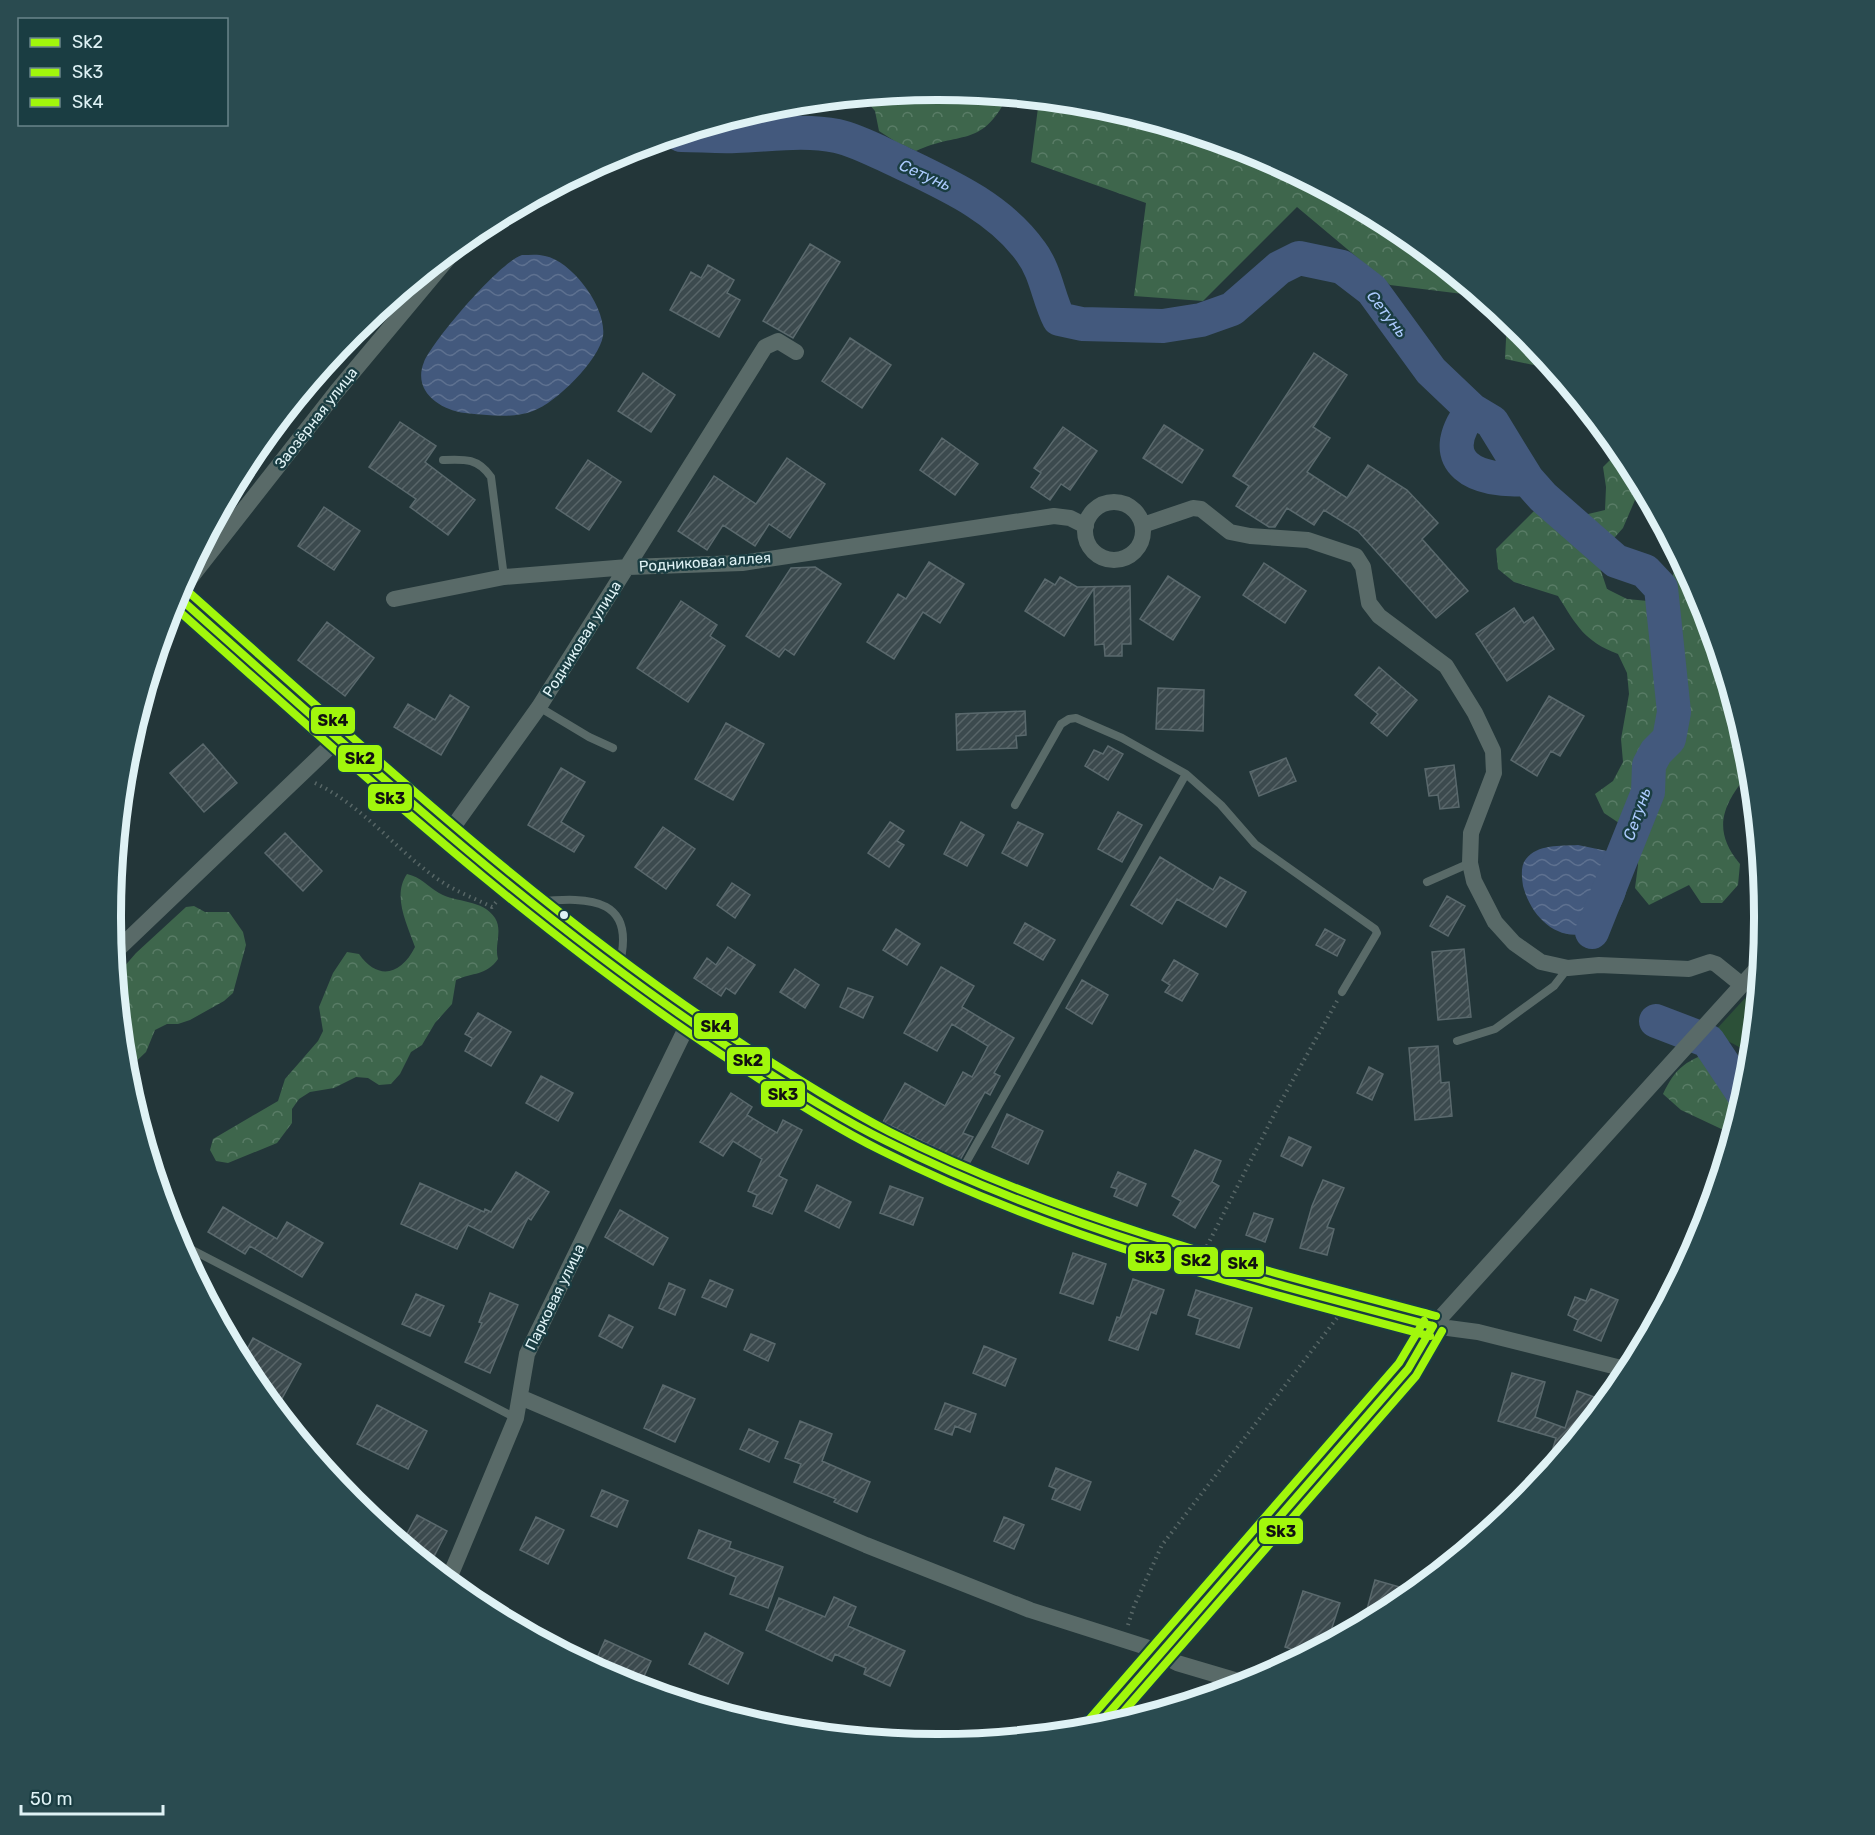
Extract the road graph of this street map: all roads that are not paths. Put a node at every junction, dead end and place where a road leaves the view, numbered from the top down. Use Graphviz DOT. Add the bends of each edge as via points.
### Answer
graph roads {
  1 [pos="437,271"];
  2 [pos="796,352"];
  3 [pos="443,460"];
  4 [pos="1143,525"];
  5 [pos="1086,526"];
  6 [pos="203,561"];
  7 [pos="628,567"];
  8 [pos="504,577"];
  9 [pos="394,600"];
  10 [pos="184,602"];
  11 [pos="539,706"];
  12 [pos="339,738"];
  13 [pos="614,748"];
  14 [pos="1186,774"];
  15 [pos="1015,805"];
  16 [pos="448,834"];
  17 [pos="1470,863"];
  18 [pos="1427,882"];
  19 [pos="530,903"];
  20 [pos="121,946"];
  21 [pos="1568,968"];
  22 [pos="618,970"];
  23 [pos="1753,973"];
  24 [pos="1742,985"];
  25 [pos="1342,992"];
  26 [pos="689,1022"];
  27 [pos="1457,1041"];
  28 [pos="959,1175"];
  29 [pos="192,1250"];
  30 [pos="1433,1326"];
  31 [pos="1619,1368"];
  32 [pos="520,1397"];
  33 [pos="516,1418"];
  34 [pos="451,1574"];
  35 [pos="1160,1654"];
  36 [pos="1231,1679"];
  37 [pos="1105,1717"];
  1 -- 6 [label="street, Заозёрная улица"];
  2 -- 7 [label="street, Родниковая улица" via="778,340 765,346"];
  3 -- 8 [label="lane" via="468,459 484,467 491,477"];
  4 -- 5 [label="street" via="1130,506 1108,502 1098,507"];
  4 -- 5 [label="street" via="1143,537 1131,556 1109,561 1090,548"];
  4 -- 17 [label="street" via="1193,508 1201,509 1230,532 1308,540 1356,556 1369,603 1379,616 1446,666 1493,751 1494,773 1471,833"];
  5 -- 7 [label="street, Родниковая аллея" via="1054,516 742,563"];
  7 -- 8 [label="street, Родниковая аллея"];
  7 -- 11 [label="street, Родниковая улица"];
  8 -- 9 [label="street, Родниковая аллея"];
  10 -- 12 [label="street"];
  11 -- 13 [label="lane"];
  11 -- 16 [label="street, Родниковая улица"];
  12 -- 16 [label="street"];
  12 -- 20 [label="street"];
  14 -- 15 [label="lane" via="1122,738 1076,718 1069,719 1061,724"];
  14 -- 25 [label="lane" via="1255,844 1375,929 1373,942"];
  14 -- 28 [label="lane"];
  16 -- 19 [label="street"];
  17 -- 18 [label="lane"];
  17 -- 21 [label="street" via="1474,881 1491,914 1514,943 1541,962"];
  19 -- 22 [label="street"];
  19 -- 22 [label="lane" via="565,899 600,902 616,914 624,932"];
  21 -- 24 [label="street" via="1599,965 1689,969 1710,962"];
  21 -- 27 [label="lane" via="1554,986 1496,1029"];
  22 -- 26 [label="street"];
  23 -- 24 [label="street"];
  24 -- 30 [label="street"];
  26 -- 28 [label="street" via="836,1114"];
  26 -- 32 [label="street, Парковая улица" via="527,1354"];
  28 -- 30 [label="street" via="1097,1228 1205,1263"];
  29 -- 33 [label="lane"];
  30 -- 31 [label="street" via="1478,1332"];
  30 -- 35 [label="street" via="1408,1369"];
  32 -- 33 [label="street, Парковая улица"];
  32 -- 35 [label="street" via="866,1545 1030,1610"];
  33 -- 34 [label="street, Парковая улица"];
  35 -- 36 [label="street"];
  35 -- 37 [label="street"];
}
